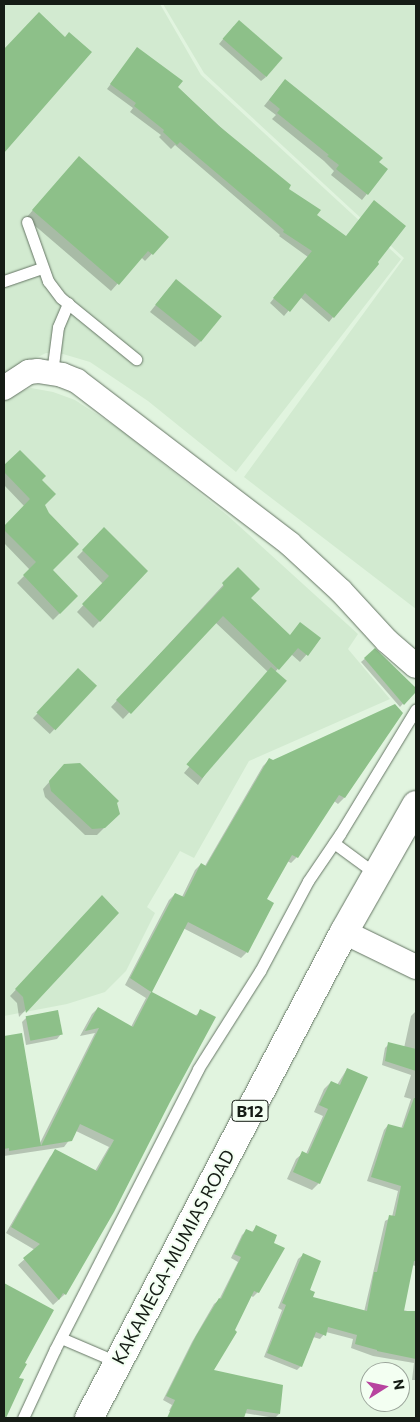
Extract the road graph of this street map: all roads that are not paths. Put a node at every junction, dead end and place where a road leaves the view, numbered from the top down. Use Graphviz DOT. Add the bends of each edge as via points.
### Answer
graph roads {
  1 [pos="27,222"];
  2 [pos="42,268"];
  3 [pos="4,281"];
  4 [pos="68,303"];
  5 [pos="136,359"];
  6 [pos="52,373"];
  7 [pos="4,388"];
  8 [pos="416,666"];
  9 [pos="416,709"];
  10 [pos="416,806"];
  11 [pos="334,843"];
  12 [pos="376,874"];
  13 [pos="344,932"];
  14 [pos="416,967"];
  15 [pos="61,1338"];
  16 [pos="117,1362"];
  17 [pos="23,1418"];
  18 [pos="89,1418"];
  1 -- 2 [label="lane"];
  2 -- 3 [label="lane"];
  2 -- 4 [label="lane" via="48,281"];
  4 -- 5 [label="lane"];
  4 -- 6 [label="lane" via="58,327"];
  6 -- 7 [label="street" via="29,372"];
  6 -- 8 [label="street" via="77,381 290,544"];
  9 -- 11 [label="lane"];
  10 -- 12 [label="highway, KAKAMEGA-MUMIAS ROAD / B12"];
  11 -- 12 [label="lane"];
  11 -- 15 [label="lane" via="308,881 260,971 198,1069"];
  12 -- 13 [label="highway, KAKAMEGA-MUMIAS ROAD / B12"];
  13 -- 14 [label="street"];
  13 -- 16 [label="highway, KAKAMEGA-MUMIAS ROAD / B12"];
  15 -- 16 [label="lane"];
  15 -- 17 [label="lane"];
  16 -- 18 [label="highway, KAKAMEGA-MUMIAS ROAD / B12"];
}
